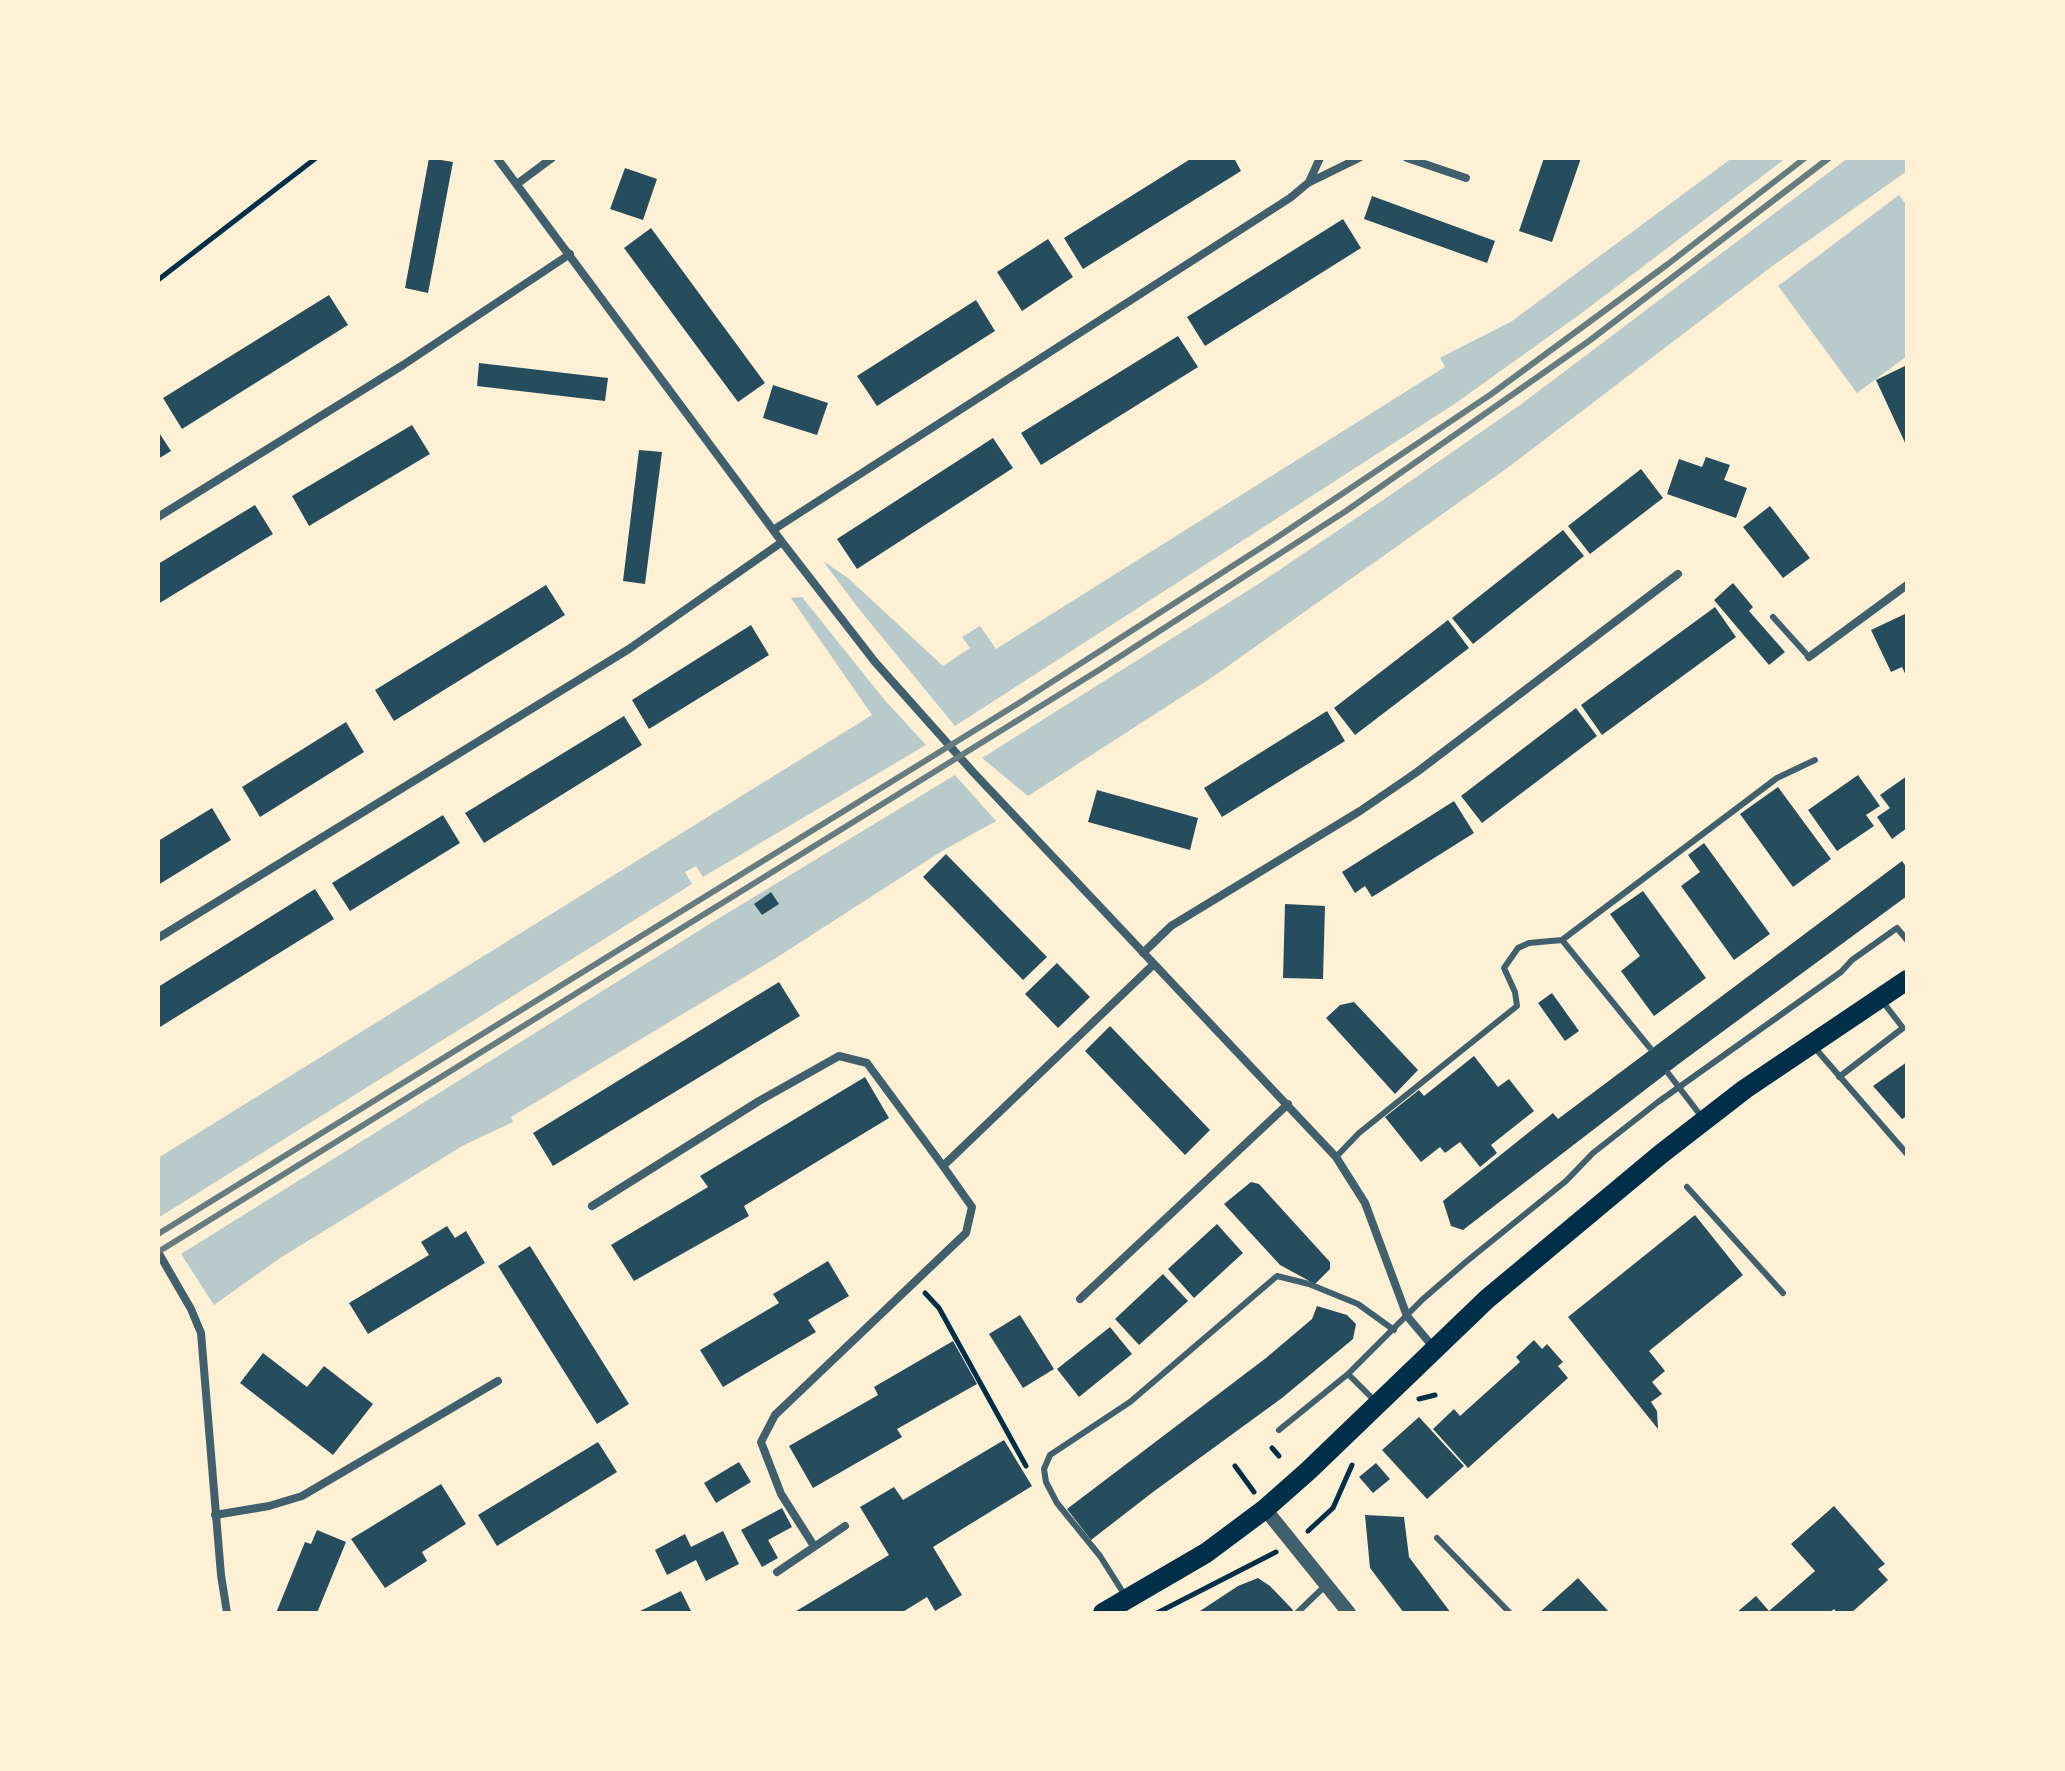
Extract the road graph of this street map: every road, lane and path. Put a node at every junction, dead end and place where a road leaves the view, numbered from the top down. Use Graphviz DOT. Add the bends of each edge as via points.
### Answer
graph roads {
  1 [pos="316,158"];
  2 [pos="497,158"];
  3 [pos="552,158"];
  4 [pos="1320,158"];
  5 [pos="1359,158"];
  6 [pos="1407,158"];
  7 [pos="1466,178"];
  8 [pos="1308,183"];
  9 [pos="517,184"];
  10 [pos="570,254"];
  11 [pos="158,280"];
  12 [pos="158,517"];
  13 [pos="773,530"];
  14 [pos="782,542"];
  15 [pos="1678,574"];
  16 [pos="1907,585"];
  17 [pos="1773,617"];
  18 [pos="1809,657"];
  19 [pos="1815,760"];
  20 [pos="158,938"];
  21 [pos="1562,940"];
  22 [pos="1907,940"];
  23 [pos="1143,953"];
  24 [pos="1154,964"];
  25 [pos="1907,980"];
  26 [pos="1881,999"];
  27 [pos="1813,1045"];
  28 [pos="1650,1048"];
  29 [pos="1668,1073"];
  30 [pos="1839,1077"];
  31 [pos="1680,1087"];
  32 [pos="1288,1104"];
  33 [pos="1703,1119"];
  34 [pos="1907,1154"];
  35 [pos="1336,1157"];
  36 [pos="943,1166"];
  37 [pos="1687,1187"];
  38 [pos="592,1206"];
  39 [pos="158,1252"];
  40 [pos="915,1283"];
  41 [pos="1783,1293"];
  42 [pos="1080,1299"];
  43 [pos="1407,1316"];
  44 [pos="1394,1330"];
  45 [pos="1434,1348"];
  46 [pos="1348,1374"];
  47 [pos="498,1381"];
  48 [pos="1435,1395"];
  49 [pos="1417,1400"];
  50 [pos="1378,1403"];
  51 [pos="1279,1430"];
  52 [pos="1272,1448"];
  53 [pos="1279,1456"];
  54 [pos="1235,1466"];
  55 [pos="1351,1466"];
  56 [pos="1027,1468"];
  57 [pos="1251,1487"];
  58 [pos="1265,1509"];
  59 [pos="215,1515"];
  60 [pos="845,1526"];
  61 [pos="1315,1526"];
  62 [pos="1437,1538"];
  63 [pos="814,1546"];
  64 [pos="1272,1554"];
  65 [pos="777,1572"];
  66 [pos="1326,1585"];
  67 [pos="1128,1600"];
  68 [pos="227,1613"];
  69 [pos="1103,1613"];
  70 [pos="1156,1613"];
  71 [pos="1297,1613"];
  72 [pos="1349,1613"];
  73 [pos="1510,1613"];
  1 -- 11 [label="path"];
  2 -- 9 [label="street"];
  3 -- 9 [label="street"];
  4 -- 8 [label="street"];
  5 -- 8 [label="street"];
  6 -- 7 [label="street"];
  8 -- 13 [label="street"];
  9 -- 10 [label="street"];
  10 -- 12 [label="street"];
  10 -- 13 [label="street"];
  13 -- 14 [label="street"];
  14 -- 20 [label="street" via="629,649"];
  14 -- 23 [label="street" via="875,662"];
  15 -- 23 [label="street" via="1417,772 1171,926"];
  16 -- 18 [label="street"];
  17 -- 18 [label="lane"];
  19 -- 21 [label="lane" via="1777,778"];
  21 -- 28 [label="lane"];
  21 -- 35 [label="lane" via="1518,948 1504,968 1517,1006"];
  22 -- 31 [label="lane" via="1897,928"];
  23 -- 24 [label="street"];
  24 -- 32 [label="street"];
  24 -- 36 [label="street"];
  25 -- 26 [label="main road"];
  26 -- 27 [label="main road"];
  26 -- 30 [label="lane" via="1903,1028"];
  27 -- 30 [label="lane"];
  27 -- 33 [label="main road"];
  29 -- 31 [label="lane"];
  30 -- 34 [label="lane"];
  31 -- 33 [label="lane"];
  31 -- 43 [label="lane" via="1593,1153"];
  32 -- 35 [label="street"];
  32 -- 42 [label="street"];
  33 -- 45 [label="main road"];
  35 -- 43 [label="street" via="1365,1203"];
  36 -- 38 [label="street" via="867,1063 839,1056"];
  36 -- 40 [label="street" via="972,1207 966,1233"];
  37 -- 41 [label="lane"];
  39 -- 59 [label="street" via="201,1333"];
  40 -- 56 [label="path" via="939,1308"];
  40 -- 63 [label="street" via="775,1415 761,1442 781,1494"];
  43 -- 44 [label="lane"];
  43 -- 45 [label="street"];
  44 -- 46 [label="lane"];
  44 -- 67 [label="lane" via="1358,1304 1277,1276 1130,1402 1050,1455 1044,1469 1057,1503"];
  45 -- 50 [label="main road"];
  46 -- 50 [label="lane"];
  46 -- 51 [label="lane"];
  47 -- 59 [label="street" via="302,1496"];
  48 -- 49 [label="path"];
  50 -- 58 [label="main road"];
  52 -- 53 [label="path"];
  54 -- 57 [label="path"];
  55 -- 61 [label="path" via="1333,1508"];
  58 -- 66 [label="street"];
  58 -- 67 [label="main road" via="1219,1545"];
  59 -- 68 [label="street"];
  60 -- 63 [label="street"];
  62 -- 73 [label="lane"];
  63 -- 65 [label="street"];
  64 -- 70 [label="path"];
  66 -- 71 [label="lane"];
  66 -- 72 [label="street"];
  67 -- 69 [label="main road"];
}
